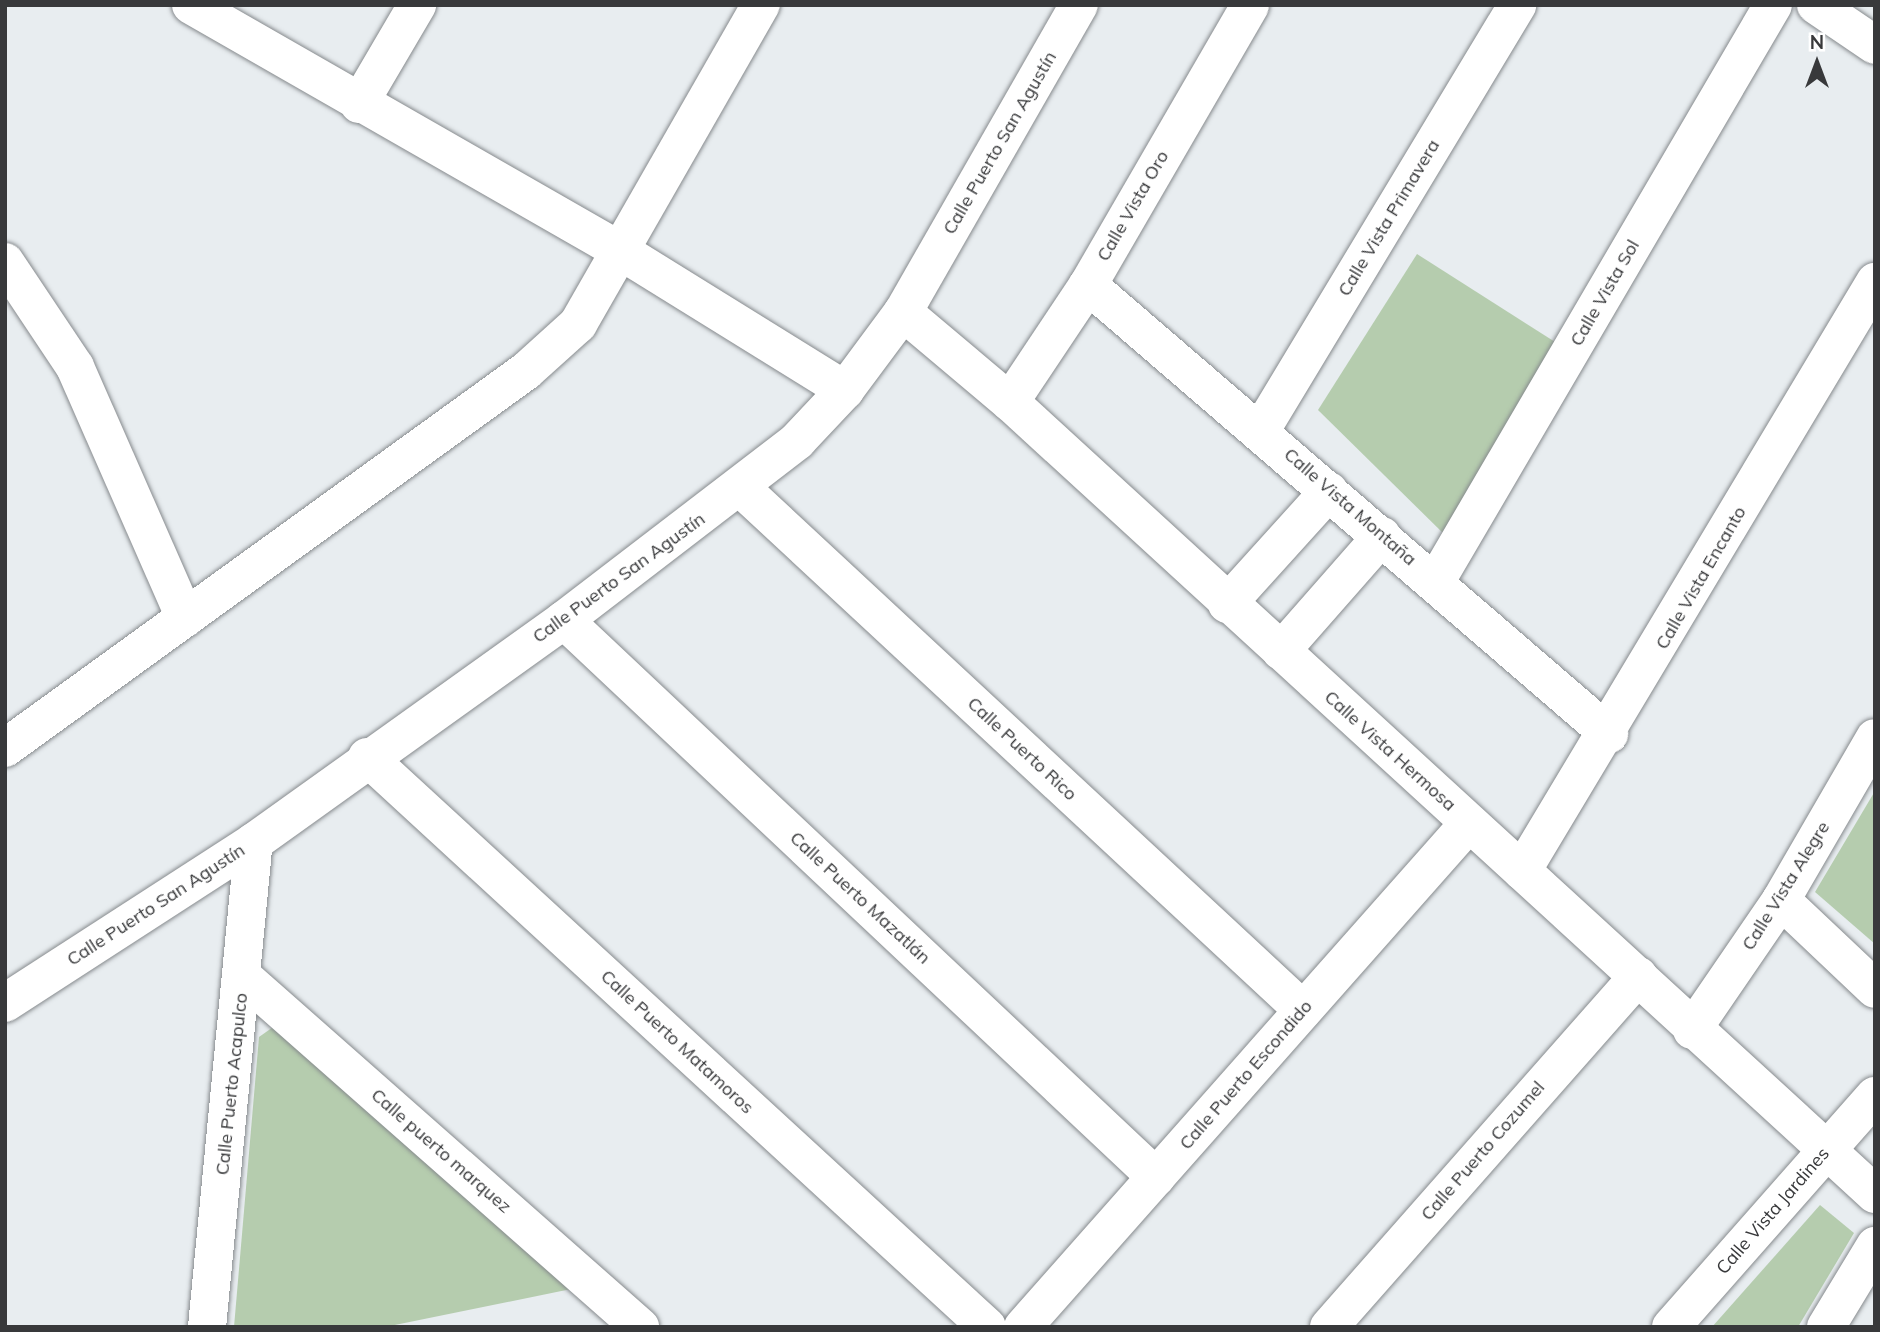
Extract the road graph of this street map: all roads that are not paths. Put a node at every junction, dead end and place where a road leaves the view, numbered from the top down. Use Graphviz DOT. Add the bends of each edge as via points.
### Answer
graph roads {
  1 [pos="191,5"];
  2 [pos="417,5"];
  3 [pos="761,5"];
  4 [pos="1079,5"];
  5 [pos="1250,5"];
  6 [pos="1517,5"];
  7 [pos="1773,5"];
  8 [pos="1816,5"];
  9 [pos="1875,45"];
  10 [pos="359,104"];
  11 [pos="620,250"];
  12 [pos="5,262"];
  13 [pos="1875,282"];
  14 [pos="1087,285"];
  15 [pos="903,312"];
  16 [pos="845,390"];
  17 [pos="1010,402"];
  18 [pos="1261,430"];
  19 [pos="741,488"];
  20 [pos="1329,491"];
  21 [pos="1382,536"];
  22 [pos="1436,581"];
  23 [pos="1227,604"];
  24 [pos="185,618"];
  25 [pos="565,620"];
  26 [pos="1281,651"];
  27 [pos="1609,734"];
  28 [pos="1875,738"];
  29 [pos="5,748"];
  30 [pos="367,757"];
  31 [pos="1469,823"];
  32 [pos="254,842"];
  33 [pos="1522,871"];
  34 [pos="1782,901"];
  35 [pos="242,976"];
  36 [pos="1638,976"];
  37 [pos="1875,989"];
  38 [pos="5,1003"];
  39 [pos="1303,1010"];
  40 [pos="1692,1030"];
  41 [pos="1875,1096"];
  42 [pos="1824,1153"];
  43 [pos="1156,1177"];
  44 [pos="1875,1194"];
  45 [pos="1875,1246"];
  46 [pos="208,1327"];
  47 [pos="640,1327"];
  48 [pos="987,1327"];
  49 [pos="1023,1327"];
  50 [pos="1329,1327"];
  51 [pos="1671,1327"];
  52 [pos="1826,1327"];
  1 -- 10 [label="street"];
  2 -- 10 [label="street"];
  3 -- 11 [label="street"];
  4 -- 15 [label="street, Calle Puerto San Agustín"];
  5 -- 14 [label="street, Calle Vista Oro"];
  6 -- 18 [label="street, Calle Vista Primavera"];
  7 -- 22 [label="street, Calle Vista Sol"];
  8 -- 9 [label="street"];
  10 -- 11 [label="street"];
  11 -- 16 [label="street"];
  11 -- 24 [label="street" via="600,293 578,324 526,371"];
  12 -- 24 [label="street" via="75,367"];
  13 -- 27 [label="street, Calle Vista Encanto"];
  14 -- 17 [label="street, Calle Vista Oro"];
  14 -- 18 [label="street, Calle Vista Montaña"];
  15 -- 16 [label="street, Calle Puerto San Agustín"];
  15 -- 17 [label="street, Calle Vista Hermosa"];
  16 -- 19 [label="street, Calle Puerto San Agustín" via="797,441"];
  17 -- 23 [label="street, Calle Vista Hermosa"];
  18 -- 20 [label="street, Calle Vista Montaña"];
  19 -- 25 [label="street, Calle Puerto San Agustín"];
  19 -- 39 [label="street, Calle Puerto Rico"];
  20 -- 21 [label="street, Calle Vista Montaña"];
  20 -- 23 [label="street"];
  21 -- 22 [label="street, Calle Vista Montaña"];
  21 -- 26 [label="street"];
  22 -- 27 [label="street, Calle Vista Montaña"];
  23 -- 26 [label="street, Calle Vista Hermosa"];
  24 -- 29 [label="street"];
  25 -- 30 [label="street, Calle Puerto San Agustín"];
  25 -- 43 [label="street, Calle Puerto Mazatlán"];
  26 -- 31 [label="street, Calle Vista Hermosa"];
  27 -- 33 [label="street, Calle Vista Encanto"];
  28 -- 34 [label="street, Calle Vista Alegre"];
  30 -- 32 [label="street, Calle Puerto San Agustín"];
  30 -- 48 [label="street, Calle Puerto Matamoros"];
  31 -- 33 [label="street, Calle Vista Hermosa"];
  31 -- 39 [label="street, Calle Puerto Escondido"];
  32 -- 35 [label="street, Calle Puerto Acapulco"];
  32 -- 38 [label="street, Calle Puerto San Agustín"];
  33 -- 36 [label="street, Calle Vista Hermosa"];
  34 -- 37 [label="street"];
  34 -- 40 [label="street, Calle Vista Alegre"];
  35 -- 46 [label="street, Calle Puerto Acapulco"];
  35 -- 47 [label="street, Calle puerto marquez"];
  36 -- 40 [label="street, Calle Vista Hermosa"];
  36 -- 50 [label="street, Calle Puerto Cozumel"];
  39 -- 43 [label="street, Calle Puerto Escondido"];
  40 -- 42 [label="street, Calle Vista Hermosa"];
  41 -- 42 [label="street, Calle Vista Jardines"];
  42 -- 44 [label="street, Calle Vista Hermosa"];
  42 -- 51 [label="street, Calle Vista Jardines"];
  43 -- 49 [label="street, Calle Puerto Escondido"];
  45 -- 52 [label="street"];
}
